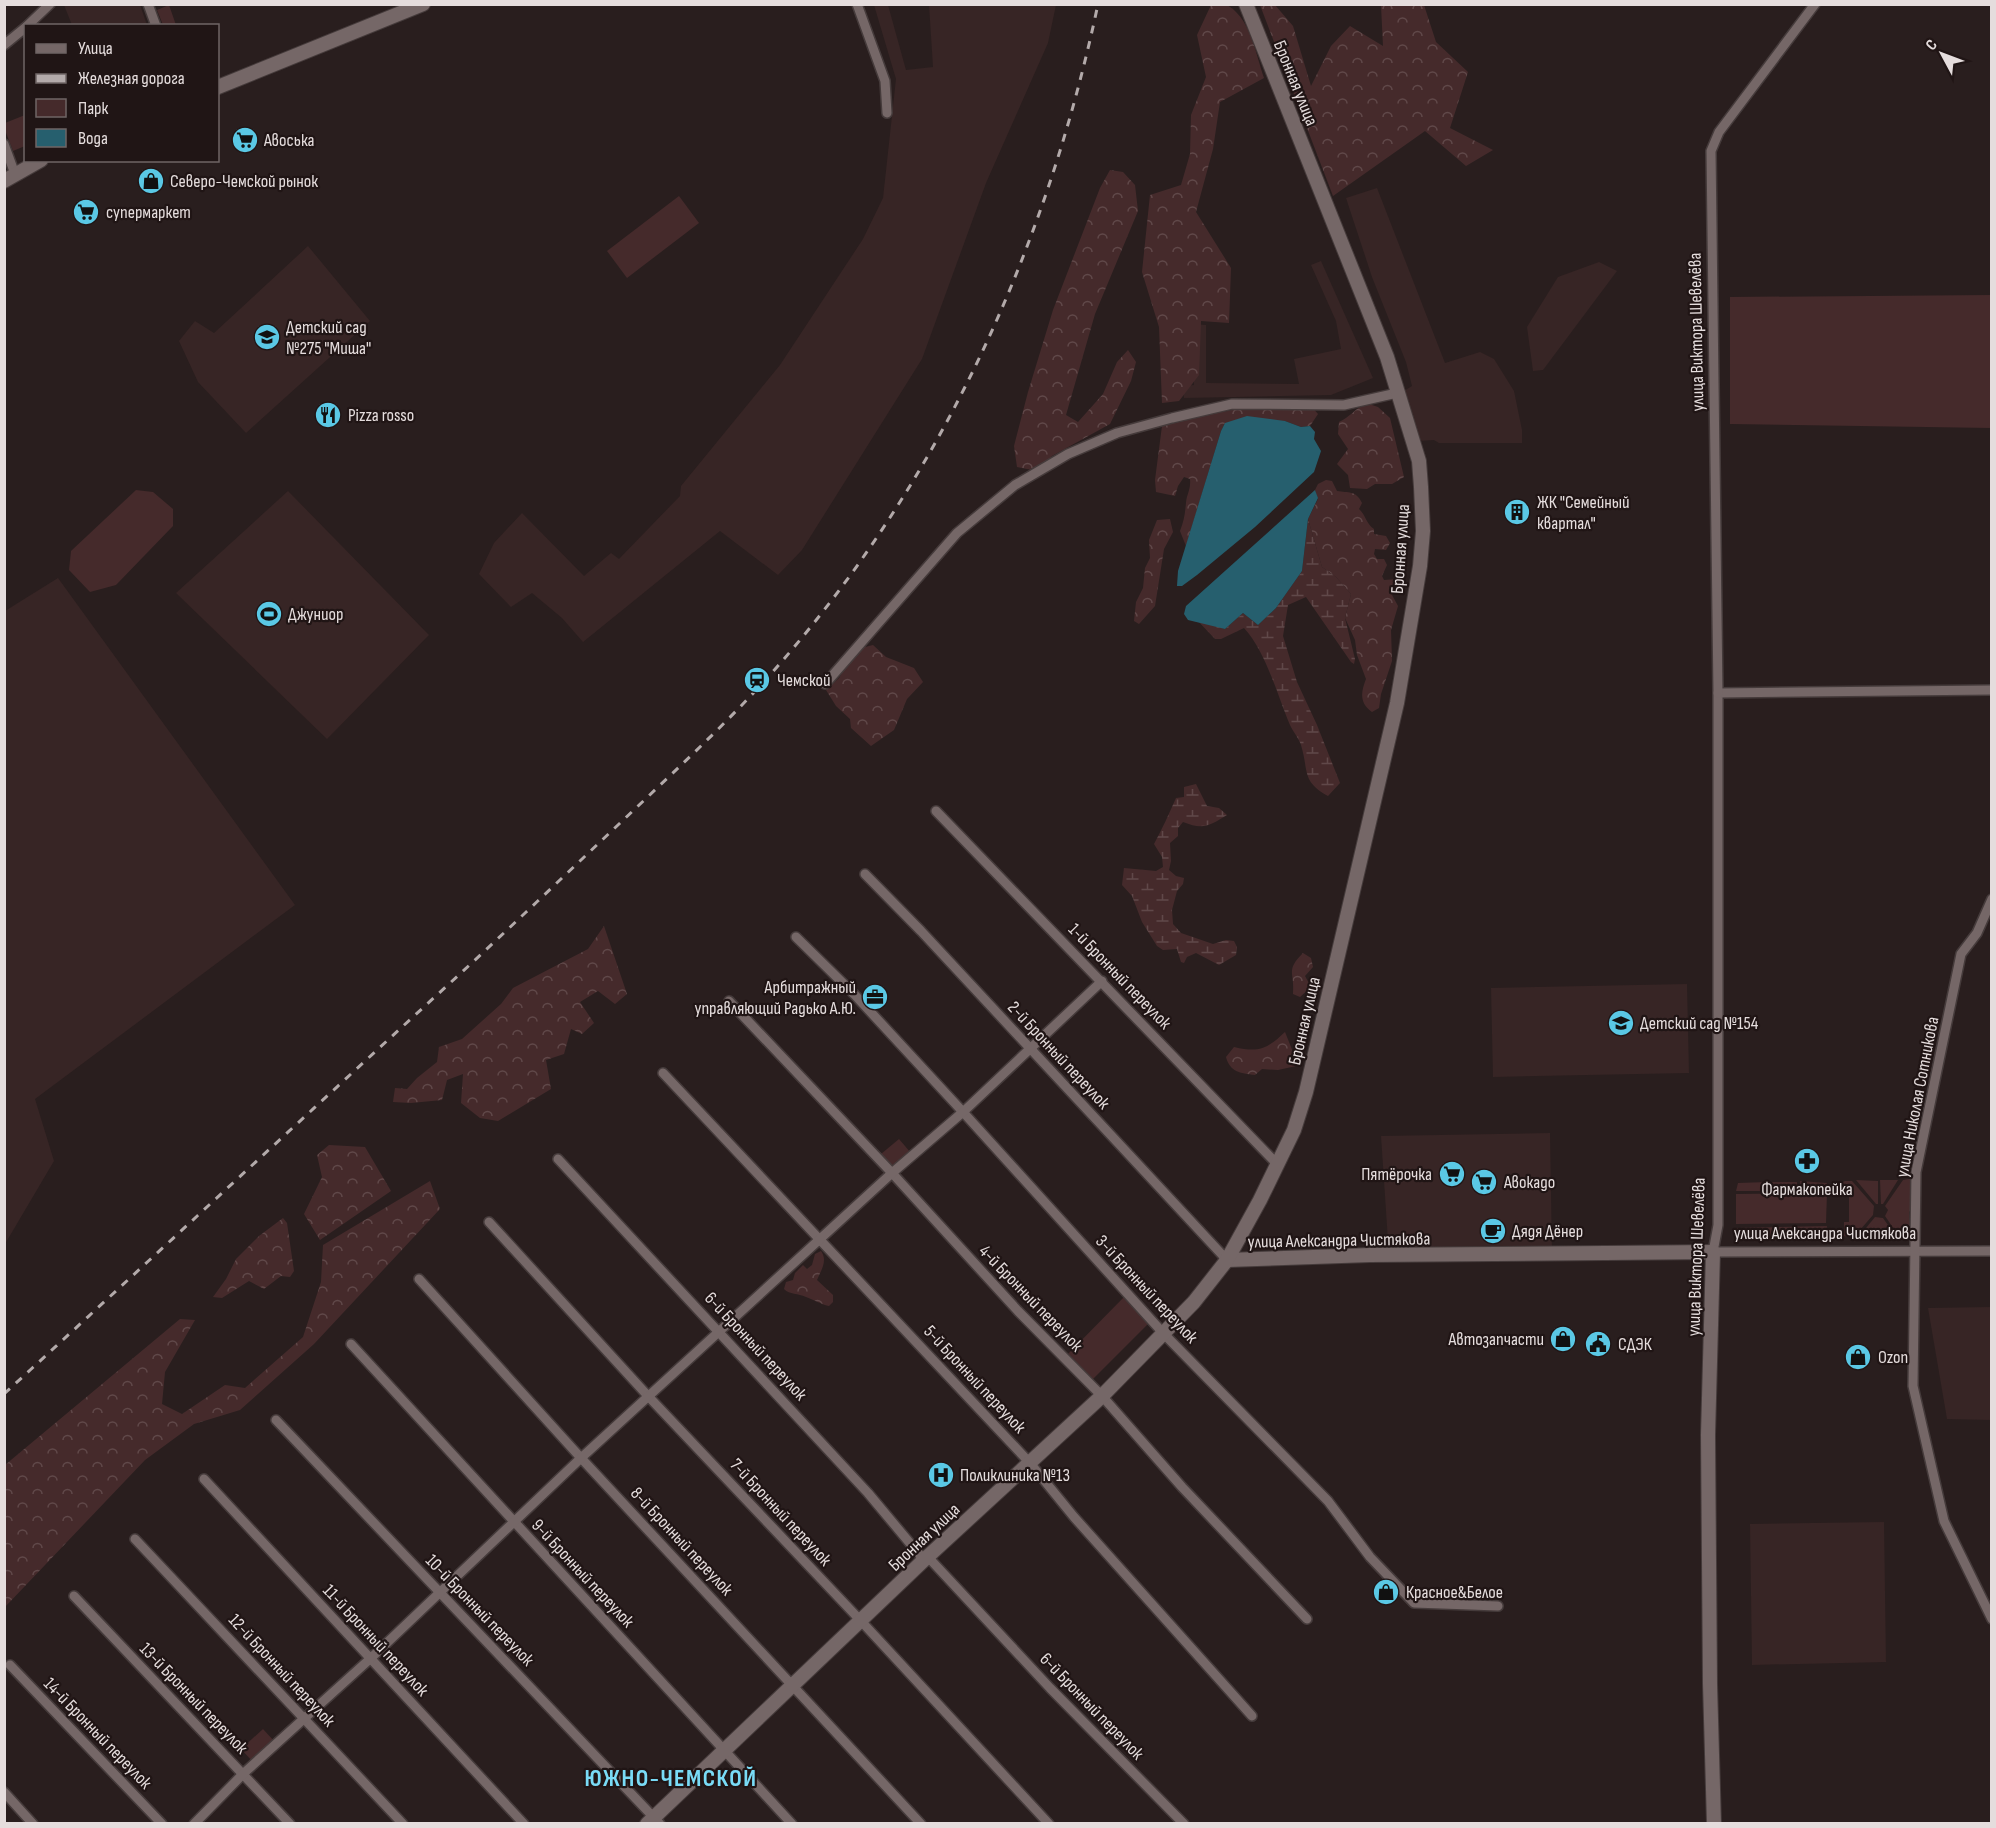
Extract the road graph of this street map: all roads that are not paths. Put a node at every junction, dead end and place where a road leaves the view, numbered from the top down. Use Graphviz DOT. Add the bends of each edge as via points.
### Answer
graph roads {
  1 [pos="50,4"];
  2 [pos="148,4"];
  3 [pos="423,4"];
  4 [pos="857,4"];
  5 [pos="1246,4"];
  6 [pos="1815,4"];
  7 [pos="28,24"];
  8 [pos="155,24"];
  9 [pos="24,28"];
  10 [pos="4,45"];
  11 [pos="219,87"];
  12 [pos="887,113"];
  13 [pos="4,144"];
  14 [pos="38,162"];
  15 [pos="10,178"];
  16 [pos="1397,393"];
  17 [pos="825,684"];
  18 [pos="1992,690"];
  19 [pos="1718,693"];
  20 [pos="936,812"];
  21 [pos="865,874"];
  22 [pos="1992,899"];
  23 [pos="796,937"];
  24 [pos="1102,981"];
  25 [pos="729,1000"];
  26 [pos="1030,1048"];
  27 [pos="663,1073"];
  28 [pos="963,1112"];
  29 [pos="558,1159"];
  30 [pos="1278,1165"];
  31 [pos="892,1173"];
  32 [pos="489,1222"];
  33 [pos="821,1239"];
  34 [pos="1915,1251"];
  35 [pos="1992,1251"];
  36 [pos="1713,1252"];
  37 [pos="1227,1260"];
  38 [pos="420,1280"];
  39 [pos="721,1332"];
  40 [pos="1164,1334"];
  41 [pos="351,1344"];
  42 [pos="648,1396"];
  43 [pos="1102,1396"];
  44 [pos="276,1420"];
  45 [pos="581,1458"];
  46 [pos="1030,1463"];
  47 [pos="204,1479"];
  48 [pos="514,1522"];
  49 [pos="135,1539"];
  50 [pos="926,1559"];
  51 [pos="440,1593"];
  52 [pos="74,1596"];
  53 [pos="1498,1606"];
  54 [pos="1307,1619"];
  55 [pos="1992,1619"];
  56 [pos="861,1621"];
  57 [pos="371,1658"];
  58 [pos="10,1665"];
  59 [pos="794,1685"];
  60 [pos="1252,1716"];
  61 [pos="304,1717"];
  62 [pos="724,1750"];
  63 [pos="244,1773"];
  64 [pos="4,1792"];
  65 [pos="654,1821"];
  66 [pos="33,1824"];
  67 [pos="162,1824"];
  68 [pos="194,1824"];
  69 [pos="290,1824"];
  70 [pos="404,1824"];
  71 [pos="524,1824"];
  72 [pos="792,1824"];
  73 [pos="921,1824"];
  74 [pos="1049,1824"];
  75 [pos="1184,1824"];
  76 [pos="1714,1824"];
  1 -- 7 [label="street"];
  2 -- 8 [label="street"];
  3 -- 11 [label="street"];
  4 -- 12 [label="street" via="885,81"];
  5 -- 16 [label="street, Бронная улица" via="1387,357"];
  6 -- 19 [label="street, улица Виктора Шевелёва" via="1719,132 1711,151"];
  9 -- 10 [label="street"];
  13 -- 15 [label="street"];
  14 -- 15 [label="street"];
  16 -- 17 [label="street" via="1344,405 1232,404 1118,433 1068,454 1015,485 957,533"];
  16 -- 30 [label="street, Бронная улица" via="1419,461 1422,487 1423,531 1414,612 1397,703 1306,1092"];
  18 -- 19 [label="street"];
  19 -- 36 [label="street, улица Виктора Шевелёва" via="1718,1226"];
  20 -- 24 [label="street, 1-й Бронный переулок"];
  21 -- 26 [label="street, 2-й Бронный переулок"];
  22 -- 34 [label="street, улица Николая Сотникова" via="1977,933 1961,954 1916,1172"];
  23 -- 28 [label="street, 3-й Бронный переулок"];
  24 -- 26 [label="street"];
  24 -- 30 [label="street, 1-й Бронный переулок"];
  25 -- 31 [label="street, 4-й Бронный переулок"];
  26 -- 28 [label="street"];
  26 -- 37 [label="street, 2-й Бронный переулок"];
  27 -- 33 [label="street, 5-й Бронный переулок"];
  28 -- 31 [label="street"];
  28 -- 40 [label="street, 3-й Бронный переулок"];
  29 -- 39 [label="street, 6-й Бронный переулок"];
  30 -- 37 [label="street, Бронная улица"];
  31 -- 33 [label="street"];
  31 -- 43 [label="street, 4-й Бронный переулок"];
  32 -- 42 [label="street, 7-й Бронный переулок"];
  33 -- 39 [label="street"];
  33 -- 46 [label="street, 5-й Бронный переулок"];
  34 -- 35 [label="street, улица Александра Чистякова"];
  34 -- 36 [label="street, улица Александра Чистякова"];
  34 -- 55 [label="street, улица Николая Сотникова" via="1913,1386 1944,1521"];
  36 -- 37 [label="street, улица Александра Чистякова"];
  36 -- 76 [label="street, улица Виктора Шевелёва" via="1708,1435"];
  37 -- 40 [label="street, Бронная улица"];
  38 -- 45 [label="street, 8-й Бронный переулок"];
  39 -- 42 [label="street"];
  39 -- 50 [label="street, 6-й Бронный переулок"];
  40 -- 43 [label="street, Бронная улица"];
  40 -- 53 [label="street, 3-й Бронный переулок" via="1328,1501 1370,1557 1414,1603"];
  41 -- 48 [label="street, 9-й Бронный переулок"];
  42 -- 45 [label="street"];
  42 -- 56 [label="street, 7-й Бронный переулок"];
  43 -- 46 [label="street, Бронная улица"];
  43 -- 54 [label="street, 4-й Бронный переулок"];
  44 -- 51 [label="street, 10-й Бронный переулок"];
  45 -- 48 [label="street"];
  45 -- 59 [label="street, 8-й Бронный переулок"];
  46 -- 50 [label="street, Бронная улица"];
  46 -- 60 [label="street, 5-й Бронный переулок"];
  47 -- 57 [label="street, 11-й Бронный переулок"];
  48 -- 51 [label="street"];
  48 -- 62 [label="street, 9-й Бронный переулок"];
  49 -- 61 [label="street, 12-й Бронный переулок"];
  50 -- 56 [label="street, Бронная улица"];
  50 -- 75 [label="street, 6-й Бронный переулок"];
  51 -- 57 [label="street"];
  51 -- 65 [label="street, 10-й Бронный переулок"];
  52 -- 63 [label="street, 13-й Бронный переулок"];
  56 -- 59 [label="street, Бронная улица"];
  56 -- 74 [label="street, 7-й Бронный переулок"];
  57 -- 61 [label="street"];
  57 -- 71 [label="street, 11-й Бронный переулок"];
  58 -- 67 [label="street, 14-й Бронный переулок"];
  59 -- 62 [label="street, Бронная улица"];
  59 -- 73 [label="street, 8-й Бронный переулок"];
  61 -- 63 [label="street"];
  61 -- 70 [label="street, 12-й Бронный переулок"];
  62 -- 65 [label="street, Бронная улица"];
  62 -- 72 [label="street, 9-й Бронный переулок"];
  63 -- 68 [label="street"];
  63 -- 69 [label="street, 13-й Бронный переулок"];
  64 -- 66 [label="street"];
}
